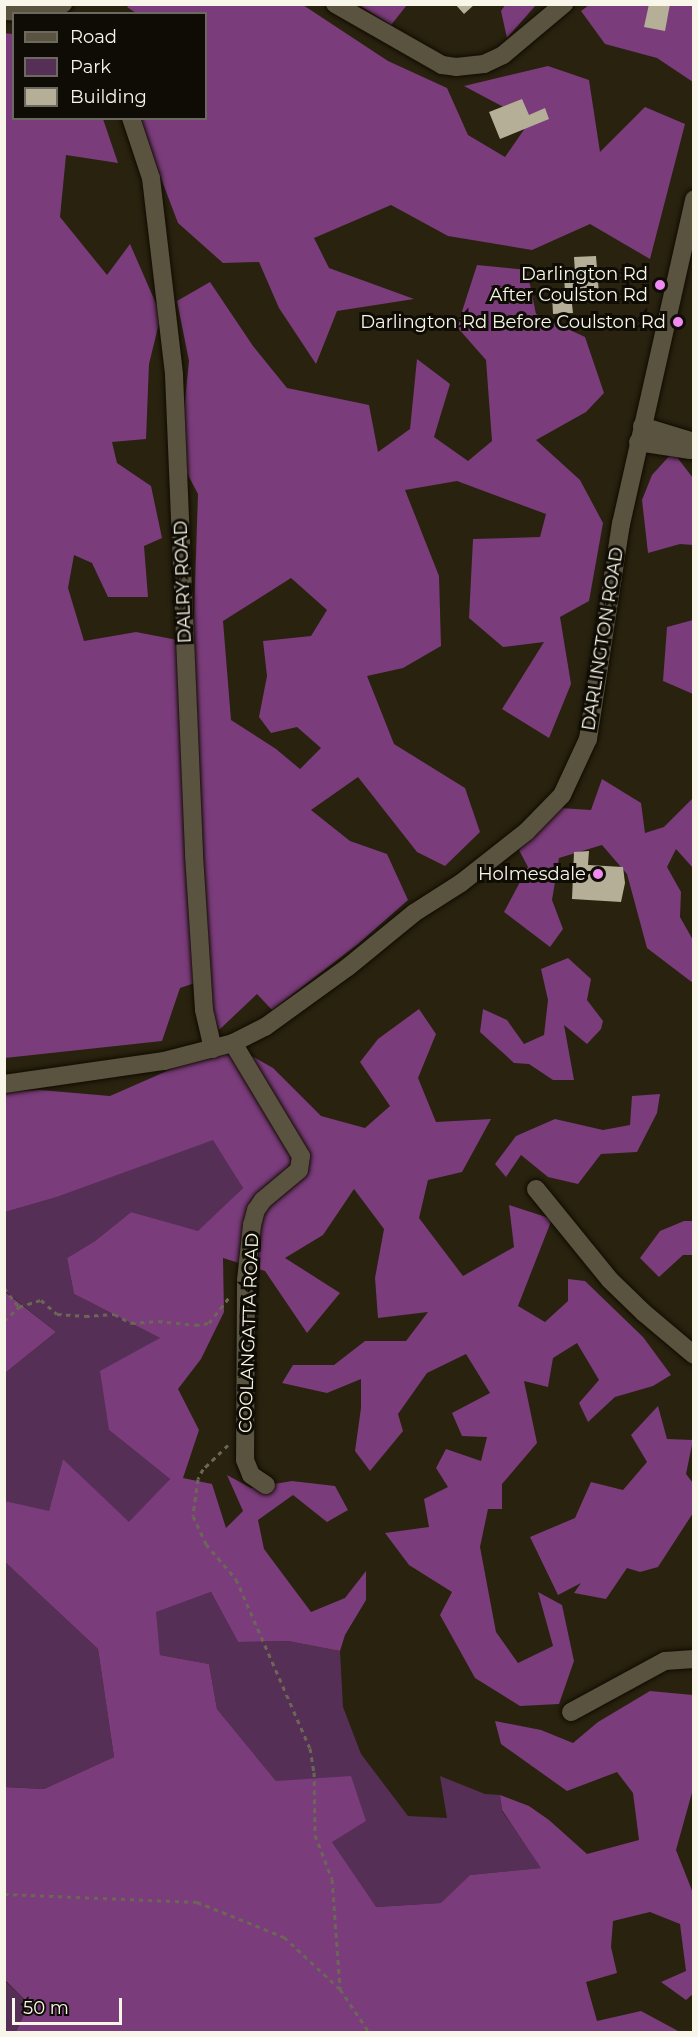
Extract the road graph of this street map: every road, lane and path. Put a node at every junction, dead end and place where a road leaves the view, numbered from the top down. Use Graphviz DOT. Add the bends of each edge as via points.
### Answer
graph roads {
  1 [pos="335,4"];
  2 [pos="564,4"];
  3 [pos="61,8"];
  4 [pos="46,12"];
  5 [pos="132,120"];
  6 [pos="693,200"];
  7 [pos="640,434"];
  8 [pos="693,442"];
  9 [pos="693,448"];
  10 [pos="233,1043"];
  11 [pos="213,1049"];
  12 [pos="4,1084"];
  13 [pos="536,1189"];
  14 [pos="246,1280"];
  15 [pos="4,1288"];
  16 [pos="19,1307"];
  17 [pos="4,1321"];
  18 [pos="693,1356"];
  19 [pos="246,1434"];
  20 [pos="266,1485"];
  21 [pos="693,1659"];
  22 [pos="571,1712"];
  23 [pos="4,1894"];
  24 [pos="340,1989"];
  25 [pos="369,2032"];
  1 -- 2 [label="street" via="442,65 456,68 484,64 503,55"];
  3 -- 4 [label="street"];
  5 -- 11 [label="street, DALRY ROAD" via="151,178 174,375 194,855 204,1010"];
  6 -- 7 [label="street, DARLINGTON ROAD"];
  7 -- 8 [label="street"];
  7 -- 9 [label="street"];
  7 -- 10 [label="street, DARLINGTON ROAD" via="621,524 588,739 562,795 527,831 461,883 414,913 265,1027"];
  10 -- 11 [label="street, DARLINGTON ROAD"];
  10 -- 14 [label="street, COOLANGATTA ROAD" via="301,1156 299,1170 256,1210"];
  11 -- 12 [label="street, DARLINGTON ROAD" via="164,1061"];
  13 -- 18 [label="street" via="610,1280"];
  14 -- 16 [label="path" via="215,1318 195,1325 131,1323 114,1314 57,1314 41,1300"];
  14 -- 19 [label="street, COOLANGATTA ROAD"];
  15 -- 16 [label="path"];
  16 -- 17 [label="path"];
  19 -- 20 [label="street, COOLANGATTA ROAD" via="248,1469"];
  19 -- 24 [label="path" via="203,1469 196,1489 194,1516 206,1544 237,1579 310,1748 315,1835 332,1879"];
  21 -- 22 [label="street" via="665,1661"];
  23 -- 24 [label="path" via="196,1902 284,1937"];
  24 -- 25 [label="path"];
}
